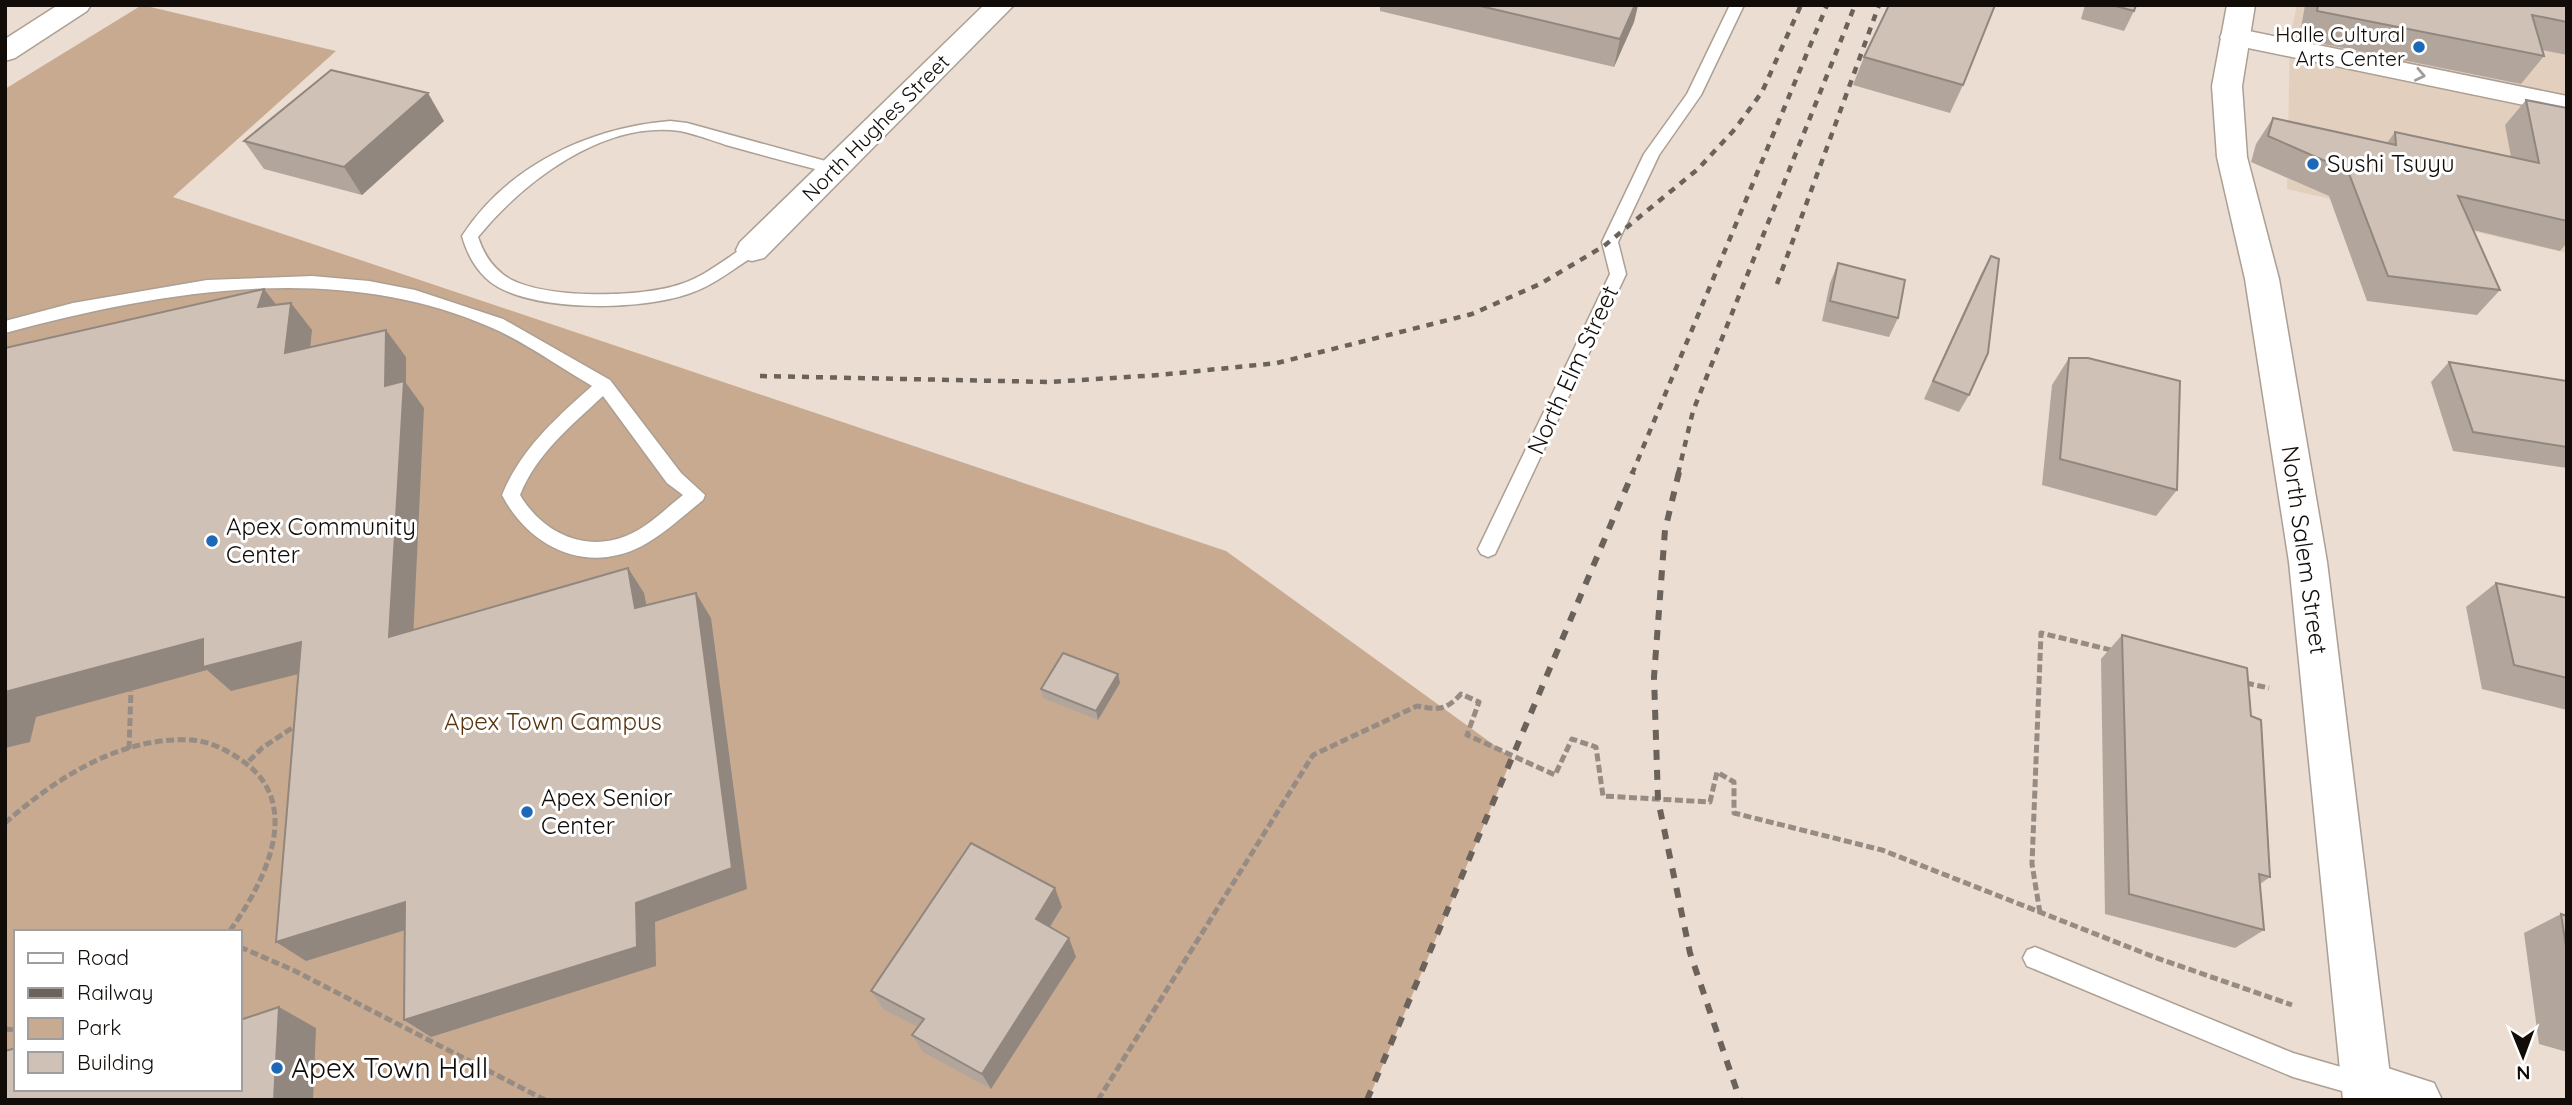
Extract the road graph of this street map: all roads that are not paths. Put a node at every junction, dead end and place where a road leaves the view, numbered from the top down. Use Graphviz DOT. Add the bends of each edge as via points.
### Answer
graph roads {
  1 [pos="78,5"];
  2 [pos="1000,5"];
  3 [pos="1737,5"];
  4 [pos="2237,21"];
  5 [pos="5,52"];
  6 [pos="2567,106"];
  7 [pos="835,169"];
  8 [pos="752,250"];
  9 [pos="5,327"];
  10 [pos="604,385"];
  11 [pos="1488,549"];
  12 [pos="2035,958"];
  13 [pos="2367,1093"];
  14 [pos="2417,1100"];
  1 -- 5 [label="main road"];
  2 -- 7 [label="main road, North Hughes Street"];
  3 -- 11 [label="lane, North Elm Street" via="1694,95 1652,154 1610,242 1618,274"];
  4 -- 6 [label="main road, one-way"];
  4 -- 13 [label="main road, North Salem Street" via="2227,86 2232,157 2262,279 2308,562"];
  7 -- 8 [label="main road, North Hughes Street"];
  7 -- 8 [label="lane" via="672,125 617,132 545,165 488,212 470,236 474,253 487,269 512,287 590,299 684,290"];
  9 -- 10 [label="lane" via="73,309 207,286 312,282 369,287 415,296 497,323"];
  10 -- 10 [label="lane" via="674,478 696,495 631,543 603,550 577,548 554,542 518,511 511,495 517,475 539,447"];
  12 -- 13 [label="lane"];
  13 -- 14 [label="main road"];
}
